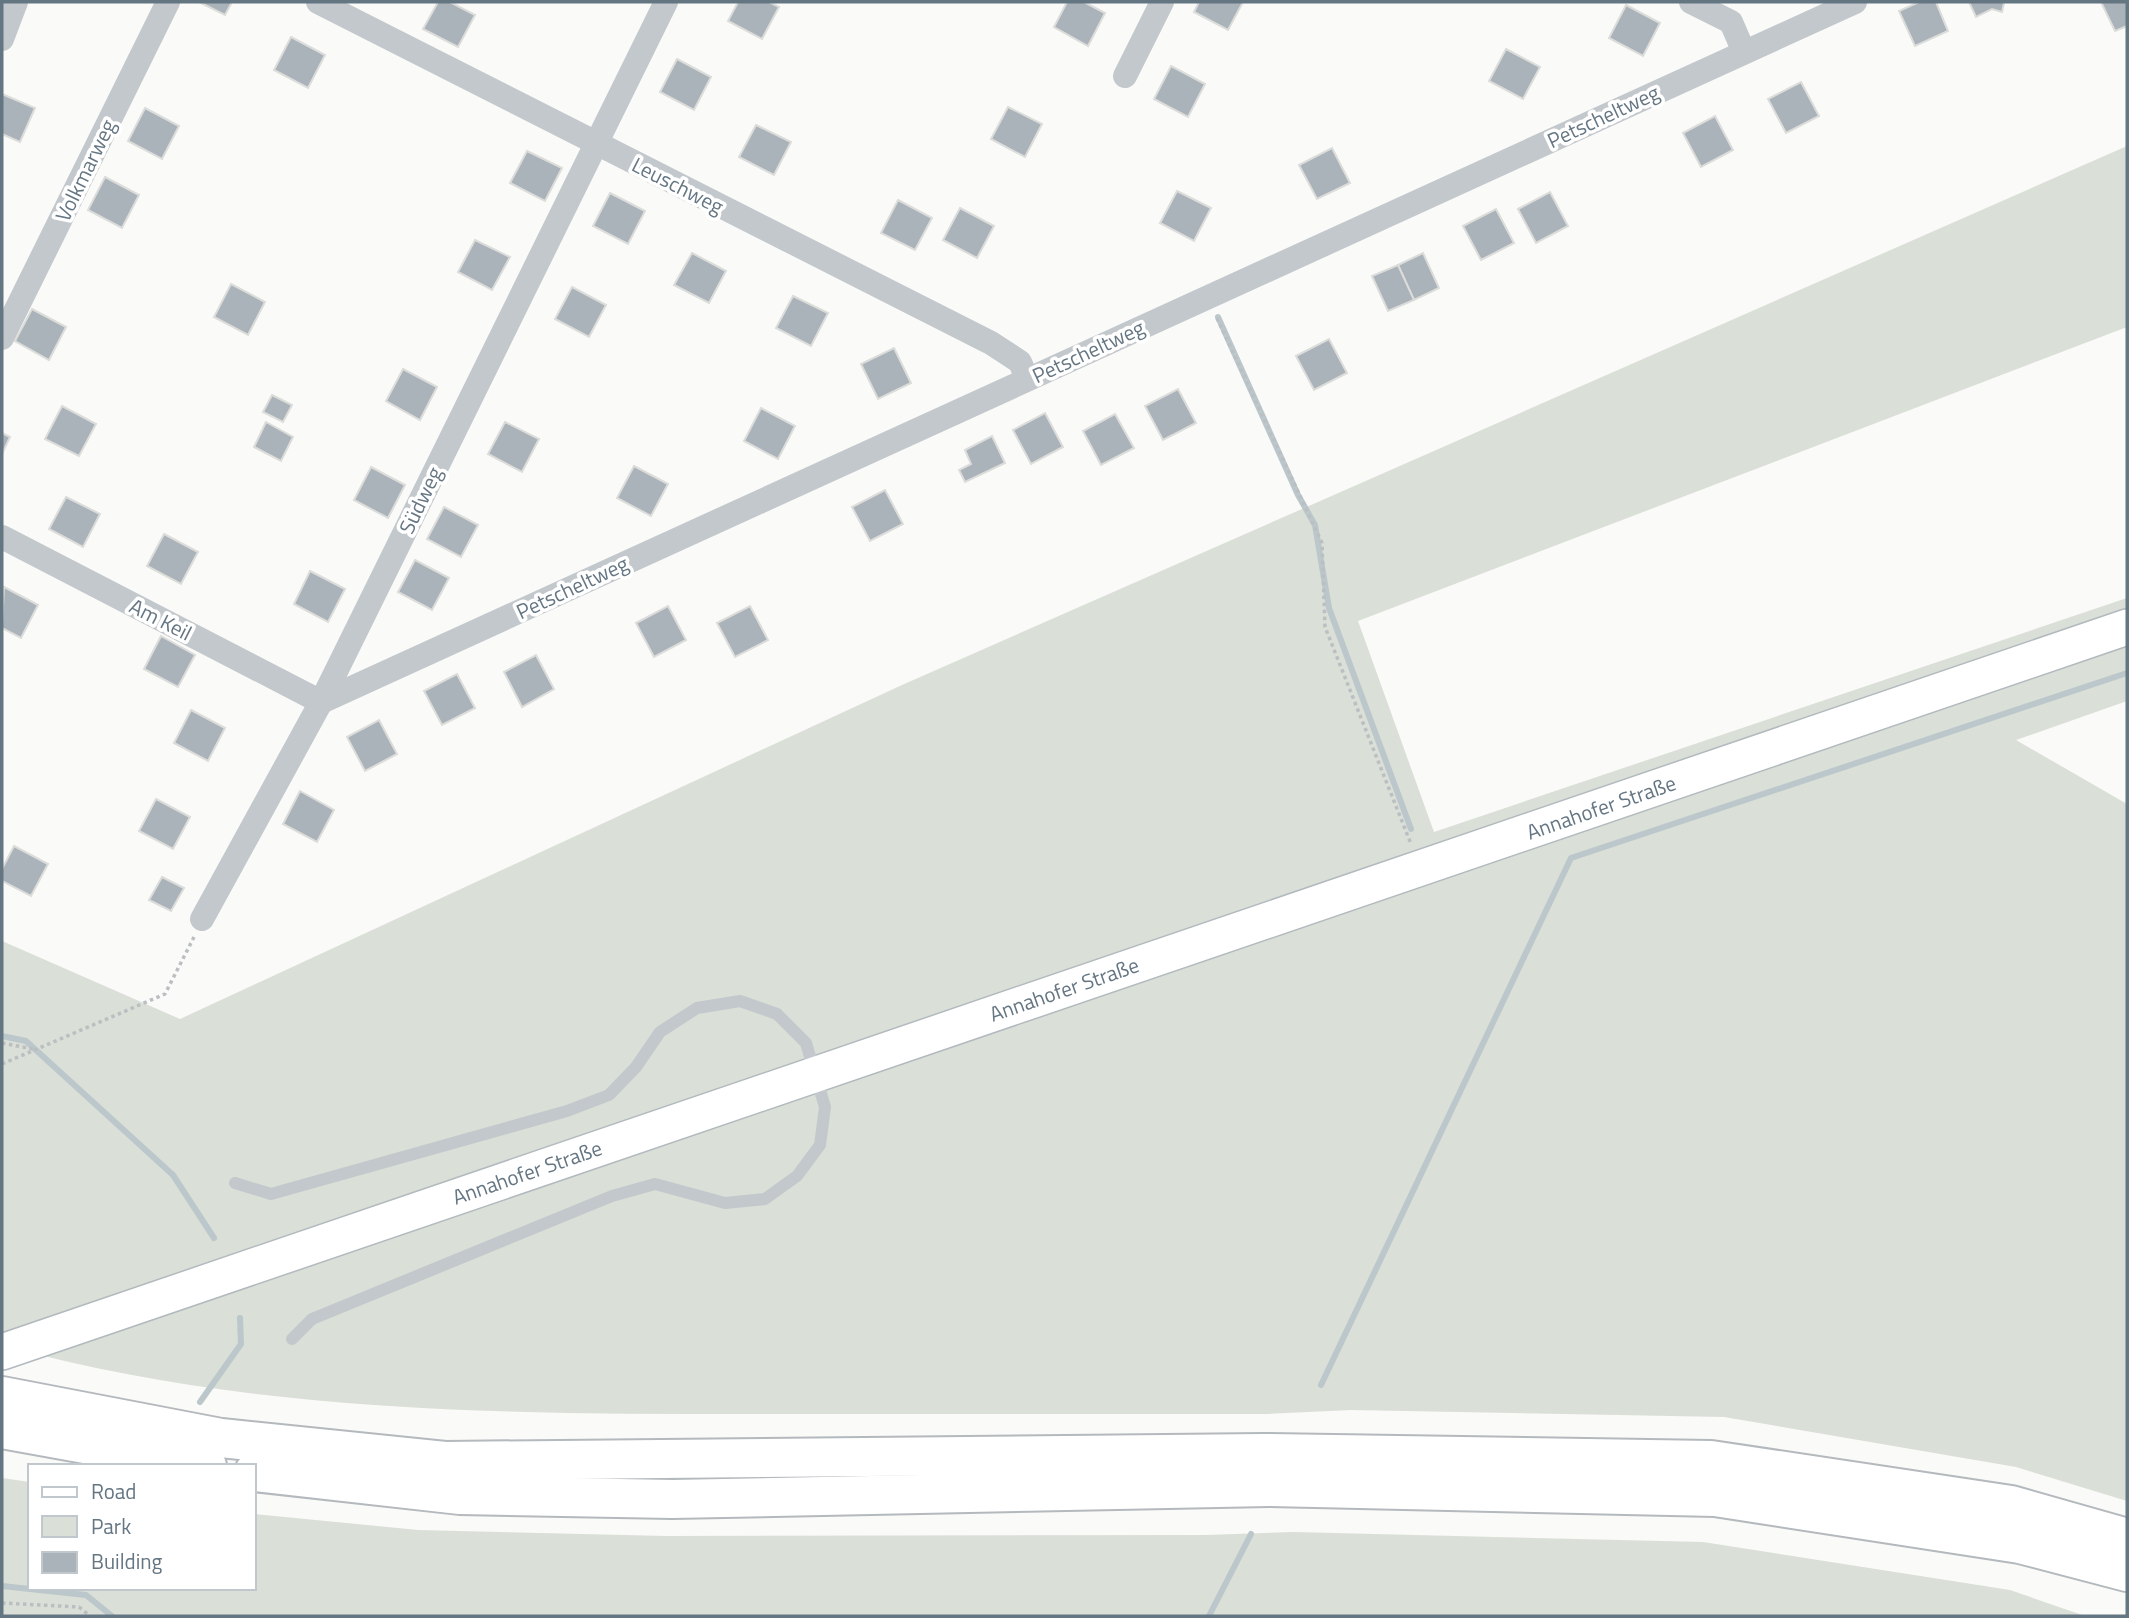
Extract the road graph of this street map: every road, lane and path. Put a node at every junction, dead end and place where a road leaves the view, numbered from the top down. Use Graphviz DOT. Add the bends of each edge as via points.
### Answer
graph roads {
  1 [pos="16,2"];
  2 [pos="168,2"];
  3 [pos="318,2"];
  4 [pos="666,2"];
  5 [pos="1162,2"];
  6 [pos="1692,2"];
  7 [pos="1855,2"];
  8 [pos="2,39"];
  9 [pos="1744,52"];
  10 [pos="1125,76"];
  11 [pos="596,144"];
  12 [pos="1207,297"];
  13 [pos="2,338"];
  14 [pos="1027,379"];
  15 [pos="2,537"];
  16 [pos="2127,627"];
  17 [pos="321,702"];
  18 [pos="1421,868"];
  19 [pos="202,919"];
  20 [pos="2,1042"];
  21 [pos="35,1049"];
  22 [pos="2,1063"];
  23 [pos="816,1072"];
  24 [pos="235,1183"];
  25 [pos="292,1339"];
  26 [pos="2,1352"];
  27 [pos="2,1396"];
  28 [pos="2,1430"];
  29 [pos="196,1464"];
  30 [pos="256,1472"];
  31 [pos="2127,1538"];
  32 [pos="2127,1572"];
  33 [pos="2,1603"];
  34 [pos="90,1616"];
  1 -- 8 [label="street"];
  2 -- 13 [label="street, Volkmarweg"];
  3 -- 11 [label="street, Leuschweg"];
  4 -- 11 [label="street, Südweg"];
  5 -- 10 [label="street"];
  6 -- 9 [label="street" via="1731,22"];
  7 -- 9 [label="street, Petscheltweg"];
  9 -- 12 [label="street, Petscheltweg"];
  11 -- 14 [label="street, Leuschweg" via="991,343 1020,362"];
  11 -- 17 [label="street, Südweg"];
  12 -- 14 [label="street, Petscheltweg"];
  12 -- 18 [label="path" via="1322,543 1325,627"];
  14 -- 17 [label="street, Petscheltweg"];
  15 -- 17 [label="street, Am Keil"];
  16 -- 18 [label="street, Annahofer Straße"];
  17 -- 19 [label="street, Südweg"];
  18 -- 23 [label="street, Annahofer Straße"];
  19 -- 21 [label="path" via="165,994"];
  20 -- 21 [label="path"];
  21 -- 22 [label="path"];
  23 -- 24 [label="lane" via="806,1043 777,1014 740,1002 697,1008 660,1032 609,1095 567,1111 271,1194"];
  23 -- 25 [label="lane" via="825,1107 820,1145 797,1176 765,1199 725,1203 655,1184 612,1196 312,1319"];
  23 -- 26 [label="street, Annahofer Straße"];
  27 -- 31 [label="highway" via="221,1438 445,1461 1264,1453 1712,1460 2011,1505"];
  28 -- 29 [label="highway"];
  30 -- 32 [label="highway" via="460,1496 672,1499 1269,1487 1715,1497 2020,1544"];
  33 -- 34 [label="path" via="79,1607"];
}
